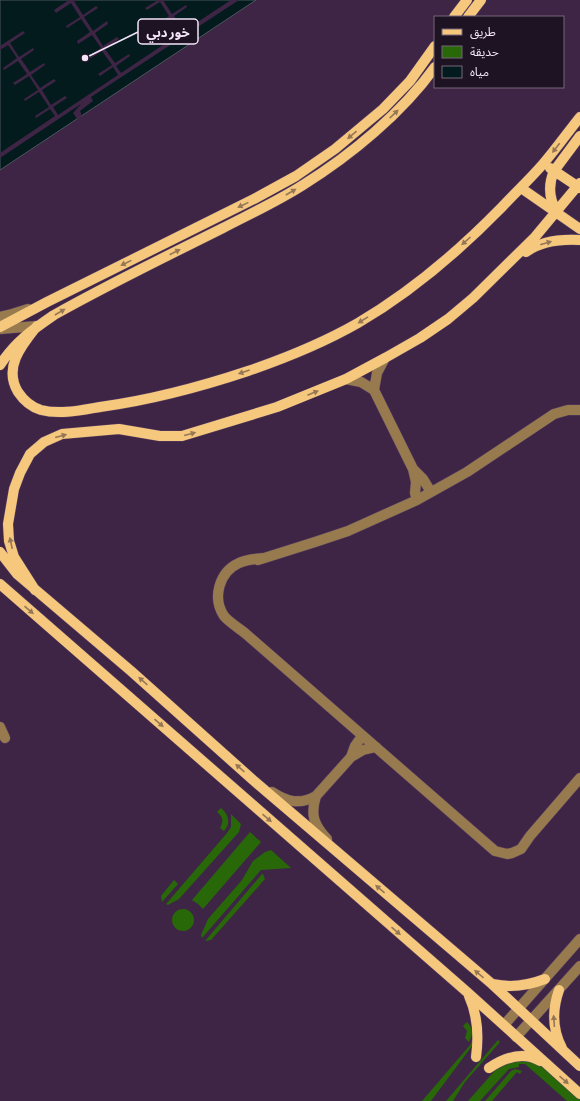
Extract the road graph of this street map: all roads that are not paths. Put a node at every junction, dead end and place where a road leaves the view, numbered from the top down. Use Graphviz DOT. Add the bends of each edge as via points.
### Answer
graph roads {
  1 [pos="467,0"];
  2 [pos="481,0"];
  3 [pos="455,16"];
  4 [pos="469,16"];
  5 [pos="434,47"];
  6 [pos="434,68"];
  7 [pos="580,117"];
  8 [pos="580,136"];
  9 [pos="543,163"];
  10 [pos="554,171"];
  11 [pos="579,186"];
  12 [pos="521,188"];
  13 [pos="557,212"];
  14 [pos="580,229"];
  15 [pos="580,240"];
  16 [pos="516,258"];
  17 [pos="47,302"];
  18 [pos="0,316"];
  19 [pos="37,326"];
  20 [pos="0,328"];
  21 [pos="385,358"];
  22 [pos="0,365"];
  23 [pos="346,378"];
  24 [pos="374,390"];
  25 [pos="580,406"];
  26 [pos="580,410"];
  27 [pos="532,427"];
  28 [pos="414,469"];
  29 [pos="431,492"];
  30 [pos="417,500"];
  31 [pos="0,552"];
  32 [pos="0,584"];
  33 [pos="35,590"];
  34 [pos="0,727"];
  35 [pos="362,736"];
  36 [pos="5,738"];
  37 [pos="376,747"];
  38 [pos="351,757"];
  39 [pos="580,778"];
  40 [pos="253,780"];
  41 [pos="316,796"];
  42 [pos="348,862"];
  43 [pos="580,939"];
  44 [pos="580,966"];
  45 [pos="545,979"];
  46 [pos="492,984"];
  47 [pos="559,990"];
  48 [pos="467,992"];
  49 [pos="518,1010"];
  50 [pos="531,1021"];
  51 [pos="504,1025"];
  52 [pos="516,1037"];
  53 [pos="564,1052"];
  54 [pos="476,1057"];
  55 [pos="548,1066"];
  56 [pos="580,1066"];
  57 [pos="489,1068"];
  58 [pos="580,1094"];
  1 -- 3 [label="main road"];
  2 -- 4 [label="main road"];
  5 -- 17 [label="main road, one-way" via="393,100 335,149 303,172"];
  19 -- 6 [label="main road, one-way" via="71,305 302,186 343,158 387,120 418,90"];
  7 -- 9 [label="main road, one-way"];
  8 -- 10 [label="main road"];
  9 -- 10 [label="main road"];
  9 -- 12 [label="main road"];
  10 -- 11 [label="main road"];
  10 -- 13 [label="main road" via="550,190"];
  11 -- 13 [label="main road"];
  12 -- 13 [label="main road"];
  12 -- 19 [label="main road, one-way" via="473,235 417,283 356,324 291,355 193,388 113,406 62,412 41,410 22,398 13,378 16,356"];
  13 -- 14 [label="main road"];
  13 -- 16 [label="main road"];
  16 -- 15 [label="main road, one-way" via="545,243"];
  16 -- 21 [label="main road" via="448,318"];
  17 -- 18 [label="street"];
  17 -- 20 [label="main road"];
  19 -- 20 [label="street"];
  19 -- 22 [label="main road" via="10,350"];
  21 -- 23 [label="main road"];
  21 -- 24 [label="street" via="377,374"];
  23 -- 24 [label="street" via="361,382"];
  33 -- 23 [label="main road, one-way" via="14,557 9,541 8,524 14,489 20,473 30,454 44,442 62,434 119,430 160,436 182,436 277,407"];
  24 -- 28 [label="street"];
  25 -- 27 [label="street" via="557,409"];
  26 -- 27 [label="street" via="558,412"];
  27 -- 29 [label="street" via="493,456"];
  28 -- 29 [label="street"];
  28 -- 30 [label="street"];
  29 -- 30 [label="street"];
  30 -- 35 [label="street" via="315,542 264,558 245,560 231,567 219,587 218,602 229,622"];
  31 -- 33 [label="main road" via="17,574"];
  32 -- 48 [label="main road, one-way"];
  40 -- 33 [label="main road, one-way" via="131,671"];
  34 -- 36 [label="street"];
  35 -- 37 [label="street"];
  35 -- 38 [label="street"];
  37 -- 38 [label="street" via="363,750"];
  37 -- 39 [label="street" via="485,841 501,848 518,846 530,836"];
  38 -- 41 [label="street"];
  40 -- 41 [label="street" via="287,801 302,802"];
  40 -- 42 [label="main road"];
  41 -- 42 [label="street" via="313,812 317,827"];
  46 -- 42 [label="main road, one-way"];
  43 -- 45 [label="street"];
  44 -- 47 [label="street"];
  45 -- 46 [label="main road" via="525,986"];
  45 -- 49 [label="street"];
  46 -- 49 [label="main road"];
  47 -- 50 [label="street"];
  53 -- 47 [label="main road, one-way" via="554,1021"];
  48 -- 51 [label="main road"];
  48 -- 54 [label="main road" via="478,1030"];
  49 -- 50 [label="main road"];
  49 -- 51 [label="street"];
  50 -- 52 [label="street"];
  50 -- 53 [label="main road"];
  51 -- 52 [label="main road"];
  52 -- 55 [label="main road"];
  53 -- 56 [label="main road"];
  55 -- 57 [label="main road" via="525,1056 500,1061"];
  55 -- 58 [label="main road, one-way"];
}
